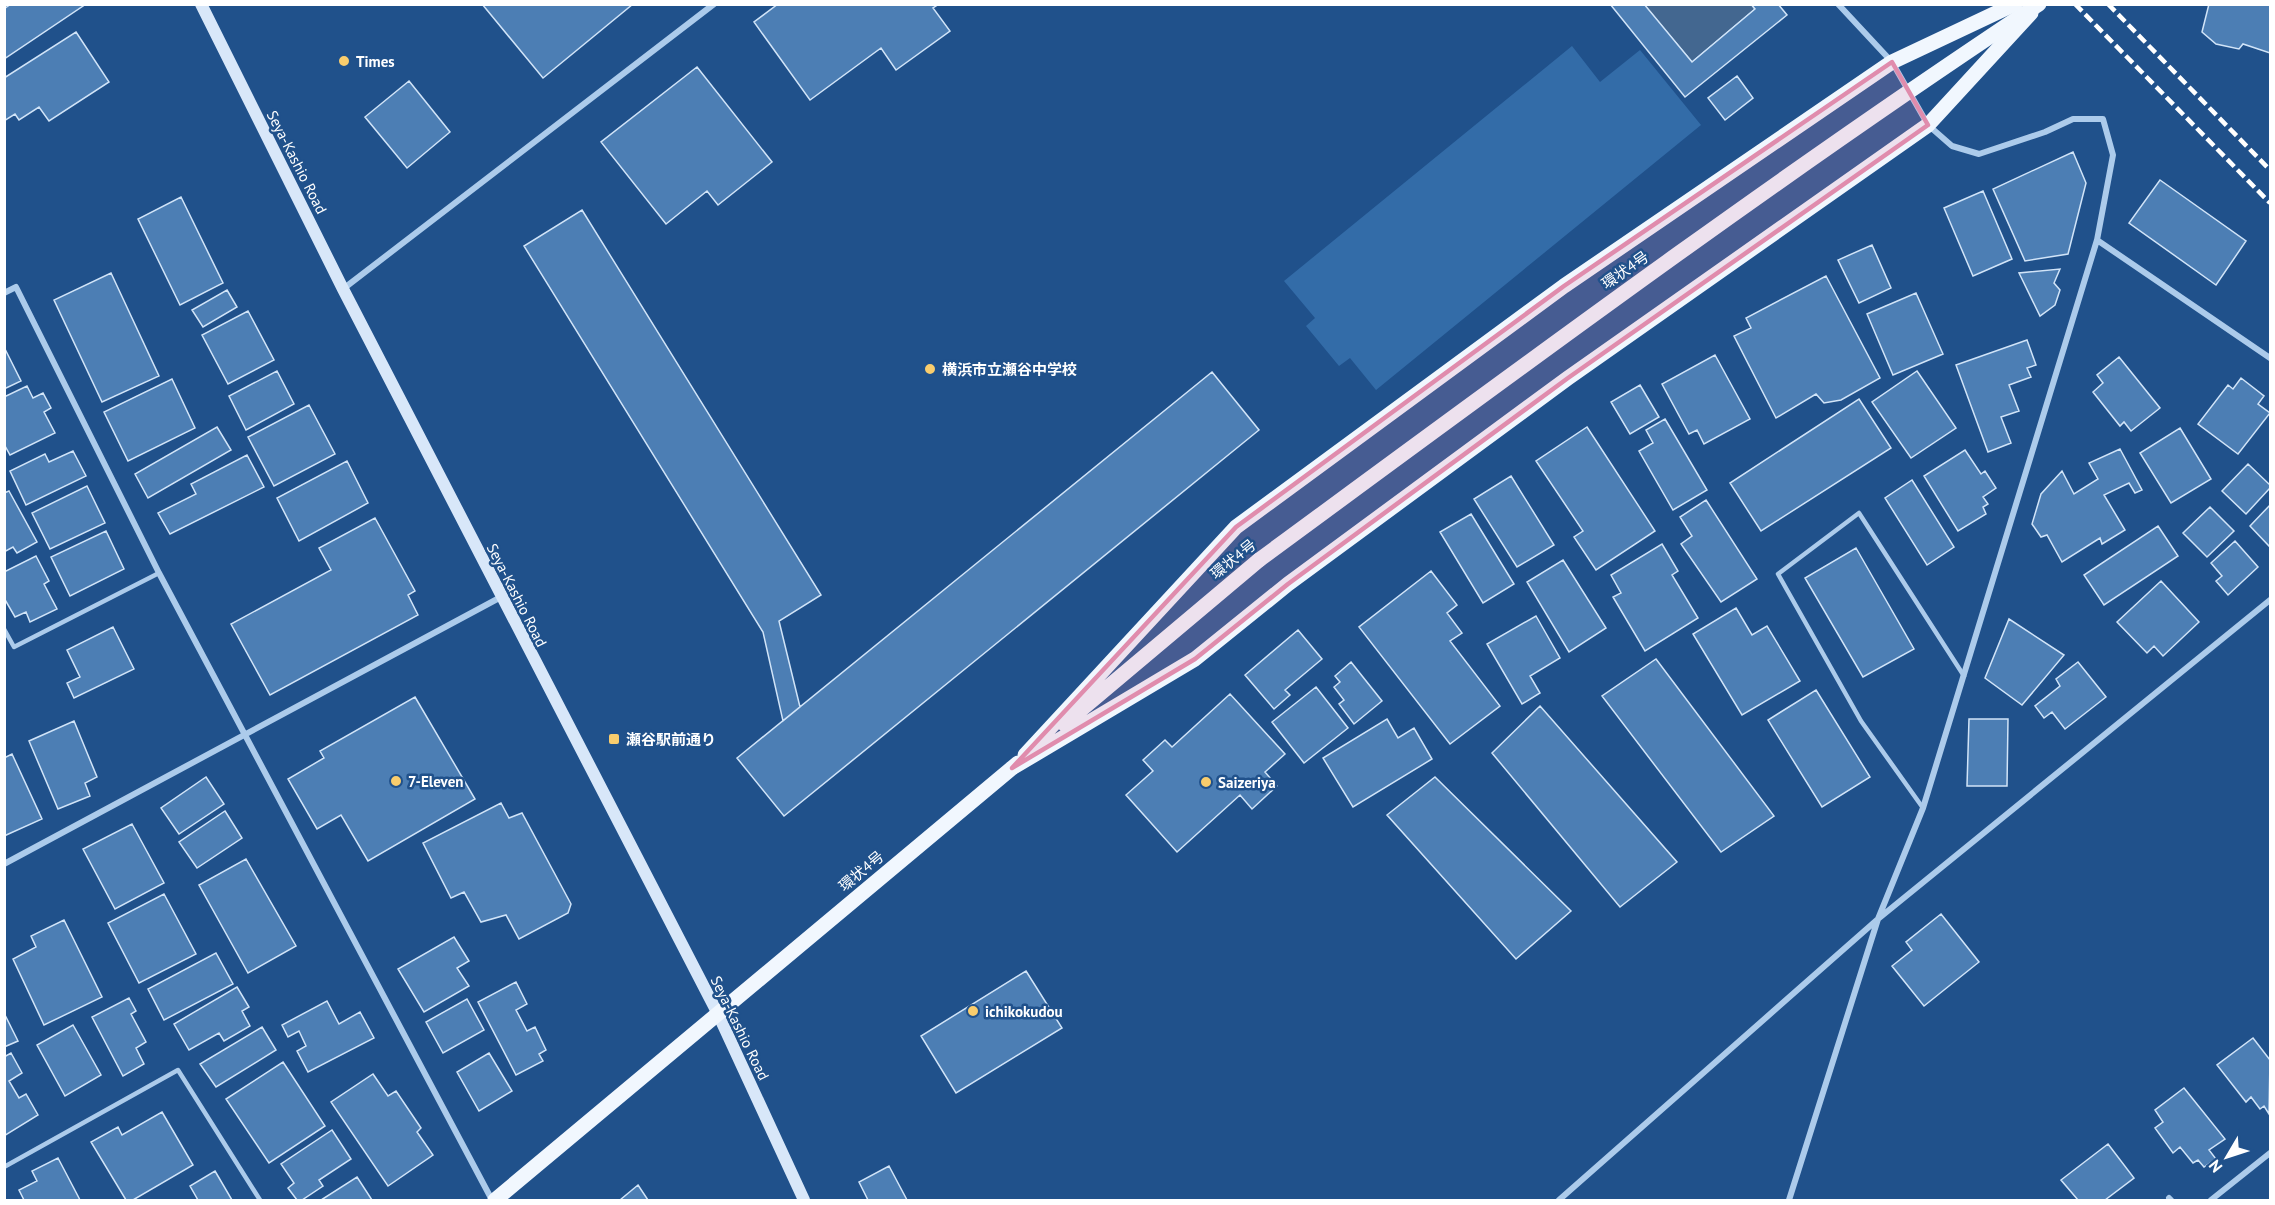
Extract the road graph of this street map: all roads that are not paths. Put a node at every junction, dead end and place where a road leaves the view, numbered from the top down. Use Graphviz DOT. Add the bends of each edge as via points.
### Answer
graph roads {
  1 [pos="201,4"];
  2 [pos="714,4"];
  3 [pos="1838,4"];
  4 [pos="2015,4"];
  5 [pos="2039,4"];
  6 [pos="1892,62"];
  7 [pos="1928,125"];
  8 [pos="2097,240"];
  9 [pos="343,289"];
  10 [pos="4,293"];
  11 [pos="2271,358"];
  12 [pos="159,573"];
  13 [pos="501,597"];
  14 [pos="2271,600"];
  15 [pos="4,629"];
  16 [pos="1964,676"];
  17 [pos="245,735"];
  18 [pos="1012,768"];
  19 [pos="1923,808"];
  20 [pos="4,864"];
  21 [pos="1878,919"];
  22 [pos="718,1014"];
  23 [pos="2271,1153"];
  24 [pos="4,1167"];
  25 [pos="260,1200"];
  26 [pos="494,1200"];
  27 [pos="804,1200"];
  28 [pos="1559,1200"];
  29 [pos="1789,1200"];
  30 [pos="2211,1200"];
  1 -- 9 [label="main road, Seya-Kashio Road"];
  2 -- 9 [label="street"];
  3 -- 6 [label="street"];
  4 -- 6 [label="main road"];
  5 -- 7 [label="main road"];
  5 -- 18 [label="main road, 環状4号, bridge" via="1846,134 1259,560"];
  6 -- 7 [label="street"];
  6 -- 18 [label="main road" via="1564,286 1236,527"];
  7 -- 8 [label="street" via="1952,146 1979,154 2045,132 2073,118 2103,119 2113,155"];
  7 -- 18 [label="main road" via="1568,378 1288,584 1196,659"];
  8 -- 11 [label="street"];
  8 -- 16 [label="street"];
  9 -- 13 [label="main road, Seya-Kashio Road"];
  10 -- 12 [label="street" via="16,286"];
  12 -- 15 [label="lane" via="14,647"];
  12 -- 17 [label="street"];
  13 -- 17 [label="street"];
  13 -- 22 [label="main road, Seya-Kashio Road"];
  14 -- 21 [label="street"];
  16 -- 19 [label="street"];
  16 -- 19 [label="lane" via="1859,513 1778,574 1862,721"];
  17 -- 20 [label="street"];
  17 -- 26 [label="street"];
  18 -- 22 [label="main road, 環状4号"];
  19 -- 21 [label="street"];
  21 -- 28 [label="street"];
  21 -- 29 [label="street"];
  22 -- 26 [label="main road, 環状4号"];
  22 -- 27 [label="main road, Seya-Kashio Road"];
  23 -- 30 [label="street"];
  24 -- 25 [label="lane" via="178,1070"];
}
